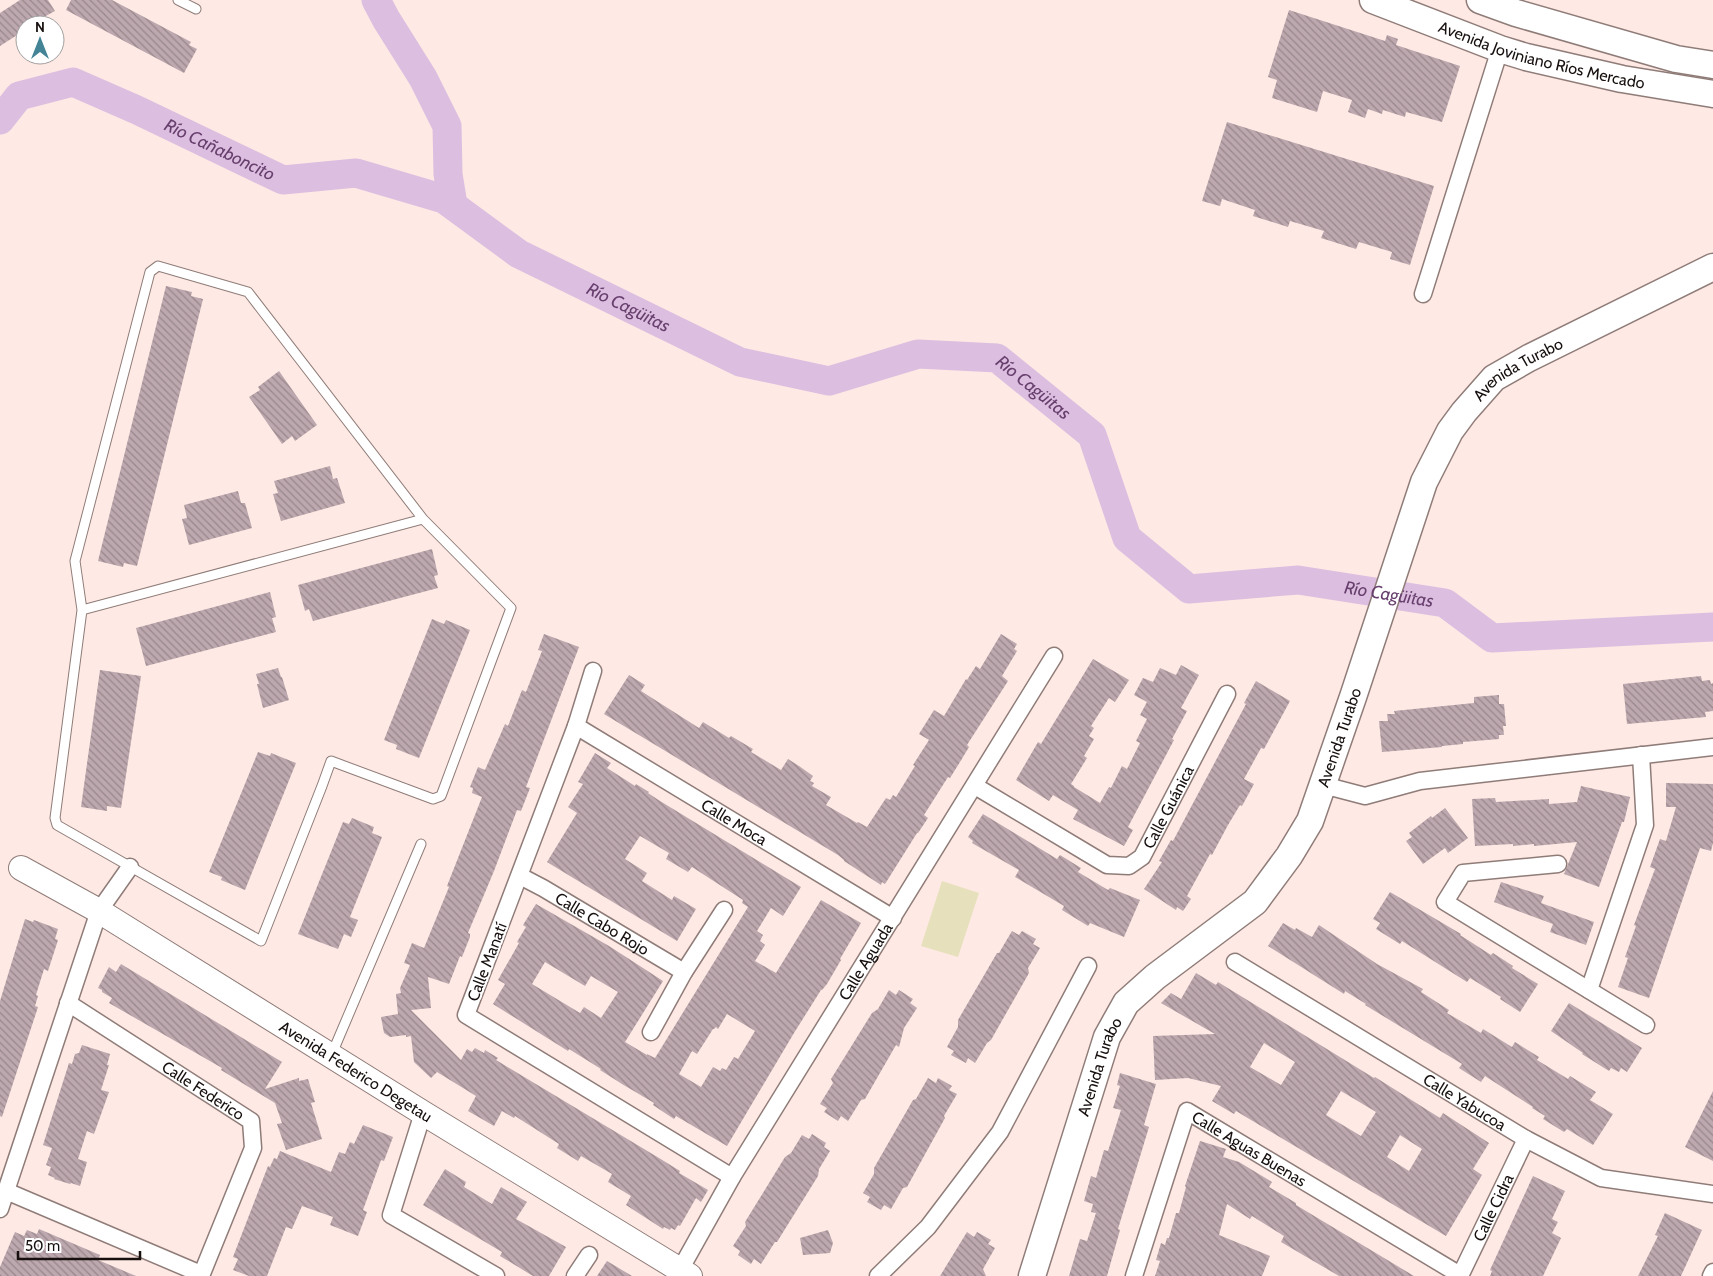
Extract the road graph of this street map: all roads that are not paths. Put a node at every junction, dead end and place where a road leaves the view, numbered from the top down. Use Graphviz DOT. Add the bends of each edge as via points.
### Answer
graph roads {
  1 [pos="178,0"];
  2 [pos="1373,0"];
  3 [pos="1480,0"];
  4 [pos="196,10"];
  5 [pos="1500,49"];
  6 [pos="1713,56"];
  7 [pos="1676,59"];
  8 [pos="1713,65"];
  9 [pos="1684,90"];
  10 [pos="1713,94"];
  11 [pos="1713,113"];
  12 [pos="1713,267"];
  13 [pos="1422,294"];
  14 [pos="423,519"];
  15 [pos="82,610"];
  16 [pos="1054,656"];
  17 [pos="593,671"];
  18 [pos="1226,694"];
  19 [pos="576,726"];
  20 [pos="1713,746"];
  21 [pos="1641,755"];
  22 [pos="1323,785"];
  23 [pos="975,786"];
  24 [pos="421,844"];
  25 [pos="1558,864"];
  26 [pos="130,867"];
  27 [pos="21,868"];
  28 [pos="520,876"];
  29 [pos="724,910"];
  30 [pos="99,911"];
  31 [pos="893,918"];
  32 [pos="1235,962"];
  33 [pos="1088,966"];
  34 [pos="684,972"];
  35 [pos="1589,990"];
  36 [pos="68,1003"];
  37 [pos="1646,1025"];
  38 [pos="650,1032"];
  39 [pos="331,1056"];
  40 [pos="423,1113"];
  41 [pos="1526,1139"];
  42 [pos="732,1177"];
  43 [pos="6,1191"];
  44 [pos="1713,1194"];
  45 [pos="0,1209"];
  46 [pos="589,1255"];
  47 [pos="1713,1272"];
  48 [pos="685,1273"];
  49 [pos="201,1275"];
  50 [pos="1460,1275"];
  51 [pos="496,1276"];
  52 [pos="575,1276"];
  53 [pos="878,1276"];
  54 [pos="1032,1276"];
  55 [pos="1134,1276"];
  56 [pos="1711,1276"];
  1 -- 4 [label="lane"];
  2 -- 5 [label="main road, Avenida Joviniano Ríos Mercado"];
  3 -- 7 [label="main road, Avenida Joviniano Ríos Mercado"];
  5 -- 9 [label="main road, Avenida Joviniano Ríos Mercado" via="1622,79"];
  5 -- 13 [label="street"];
  6 -- 7 [label="main road"];
  7 -- 8 [label="main road, Avenida Joviniano Ríos Mercado"];
  9 -- 10 [label="main road, Avenida Joviniano Ríos Mercado"];
  9 -- 11 [label="main road"];
  12 -- 22 [label="main road, Avenida Turabo" via="1494,378 1464,412 1450,431 1424,482"];
  14 -- 15 [label="lane"];
  14 -- 15 [label="lane" via="248,292 158,266 150,272 75,561"];
  14 -- 26 [label="lane" via="511,608 441,796 433,799 330,761 261,941"];
  15 -- 26 [label="lane" via="55,818 57,825"];
  16 -- 23 [label="street, Calle Aguada"];
  17 -- 19 [label="street, Calle Manatí"];
  18 -- 23 [label="street, Calle Guánica" via="1142,857 1129,866 1108,865"];
  19 -- 28 [label="street, Calle Manatí"];
  19 -- 31 [label="street, Calle Moca"];
  20 -- 21 [label="street"];
  21 -- 22 [label="street" via="1420,781 1365,796"];
  21 -- 35 [label="street" via="1645,825"];
  22 -- 54 [label="main road, Avenida Turabo" via="1310,821 1290,856 1254,902 1126,1003 1107,1037"];
  23 -- 31 [label="street, Calle Aguada"];
  24 -- 39 [label="lane"];
  25 -- 35 [label="street" via="1463,873 1445,902"];
  26 -- 30 [label="street"];
  27 -- 30 [label="street, Avenida Federico Degetau"];
  28 -- 34 [label="street, Calle Cabo Rojo"];
  28 -- 42 [label="street, Calle Manatí" via="466,1015"];
  29 -- 34 [label="street"];
  30 -- 36 [label="street"];
  30 -- 39 [label="street, Avenida Federico Degetau"];
  31 -- 42 [label="street, Calle Aguada"];
  32 -- 41 [label="street, Calle Yabucoa"];
  33 -- 53 [label="street" via="1000,1132 928,1227"];
  34 -- 38 [label="street"];
  35 -- 37 [label="street"];
  36 -- 43 [label="street"];
  36 -- 49 [label="street, Calle Federico" via="250,1121 253,1148"];
  39 -- 40 [label="street, Avenida Federico Degetau"];
  40 -- 48 [label="street, Avenida Federico Degetau"];
  40 -- 51 [label="street" via="391,1215"];
  41 -- 44 [label="street, Calle Yabucoa" via="1601,1178"];
  41 -- 50 [label="street, Calle Cidra"];
  42 -- 48 [label="street, Calle Aguada"];
  43 -- 45 [label="street"];
  43 -- 49 [label="street"];
  46 -- 52 [label="street"];
  47 -- 56 [label="street"];
  50 -- 55 [label="street, Calle Aguas Buenas" via="1187,1111"];
}
